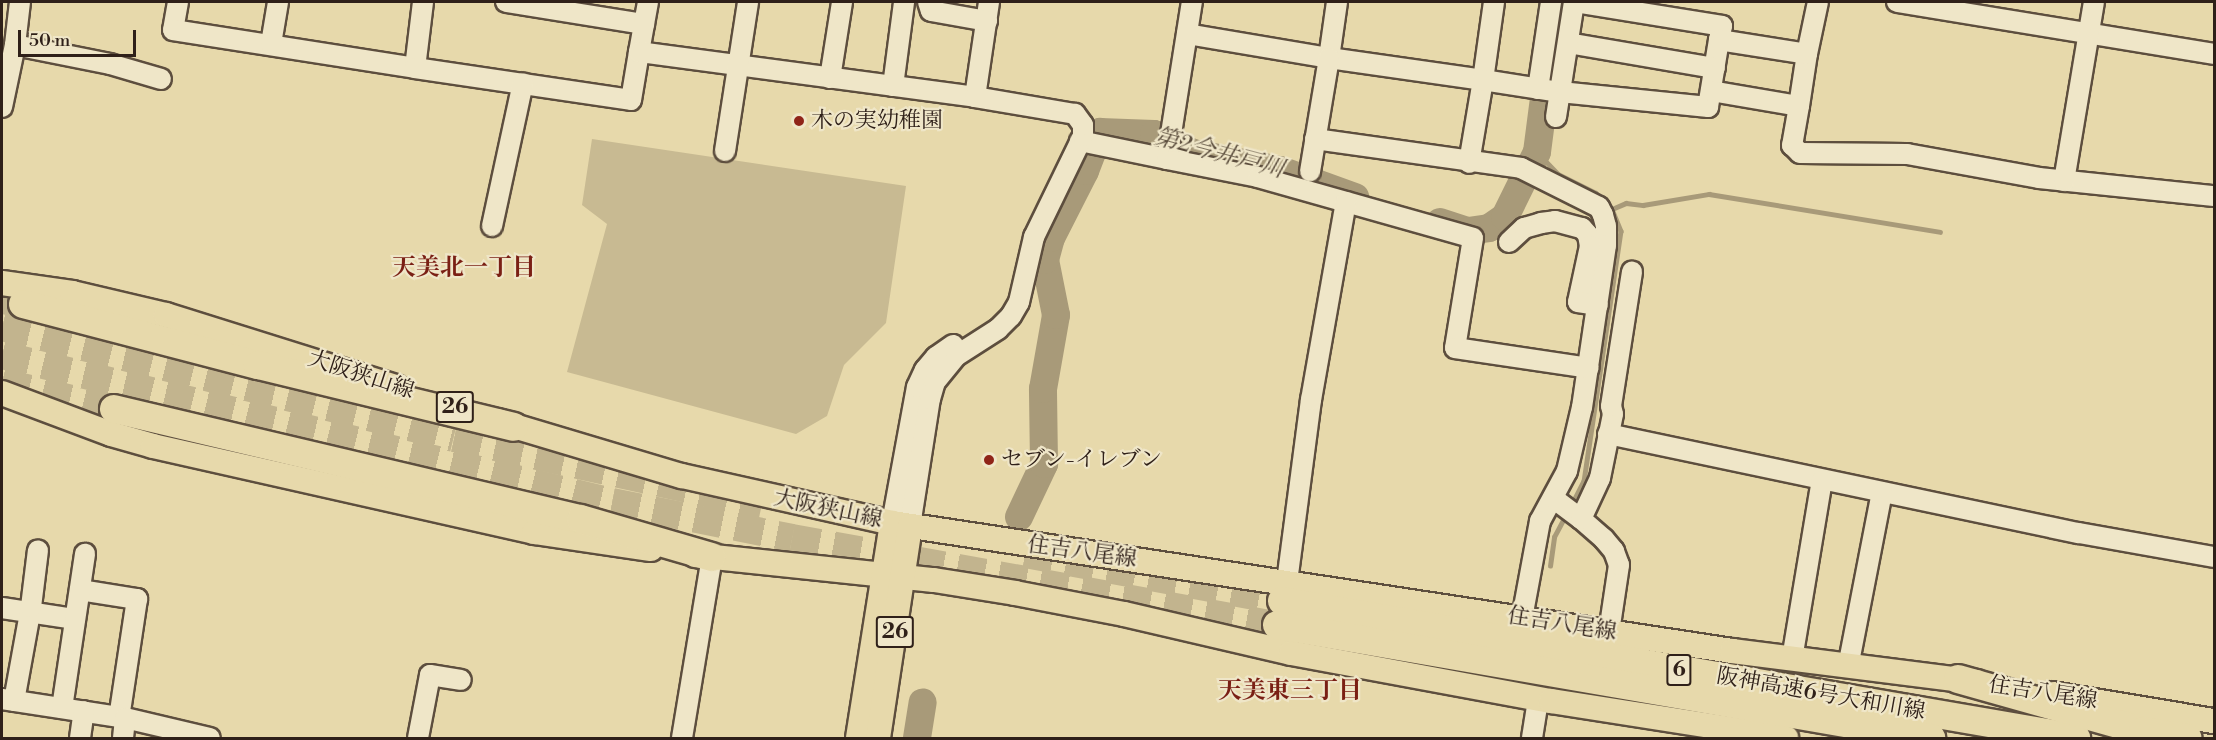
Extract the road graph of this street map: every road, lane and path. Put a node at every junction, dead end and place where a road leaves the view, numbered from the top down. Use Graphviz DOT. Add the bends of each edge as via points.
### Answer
graph roads {
  1 [pos="20,2"];
  2 [pos="178,2"];
  3 [pos="278,2"];
  4 [pos="423,2"];
  5 [pos="506,2"];
  6 [pos="648,2"];
  7 [pos="748,2"];
  8 [pos="842,2"];
  9 [pos="904,2"];
  10 [pos="928,2"];
  11 [pos="1192,2"];
  12 [pos="1336,2"];
  13 [pos="1494,2"];
  14 [pos="1551,2"];
  15 [pos="1818,2"];
  16 [pos="1897,2"];
  17 [pos="2094,2"];
  18 [pos="988,11"];
  19 [pos="644,24"];
  20 [pos="2089,32"];
  21 [pos="1187,34"];
  22 [pos="1719,40"];
  23 [pos="1568,43"];
  24 [pos="271,44"];
  25 [pos="15,45"];
  26 [pos="639,52"];
  27 [pos="1808,54"];
  28 [pos="2214,54"];
  29 [pos="1329,58"];
  30 [pos="738,65"];
  31 [pos="415,68"];
  32 [pos="1715,68"];
  33 [pos="830,78"];
  34 [pos="161,79"];
  35 [pos="1483,80"];
  36 [pos="523,83"];
  37 [pos="893,86"];
  38 [pos="1538,88"];
  39 [pos="1711,91"];
  40 [pos="1560,92"];
  41 [pos="975,97"];
  42 [pos="2,106"];
  43 [pos="1799,106"];
  44 [pos="1556,117"];
  45 [pos="1315,139"];
  46 [pos="1090,143"];
  47 [pos="724,151"];
  48 [pos="1167,159"];
  49 [pos="1469,163"];
  50 [pos="1310,171"];
  51 [pos="2064,180"];
  52 [pos="2214,196"];
  53 [pos="1346,202"];
  54 [pos="492,226"];
  55 [pos="1509,242"];
  56 [pos="1632,272"];
  57 [pos="2,283"];
  58 [pos="23,304"];
  59 [pos="1598,305"];
  60 [pos="1589,368"];
  61 [pos="2,393"];
  62 [pos="114,409"];
  63 [pos="1597,410"];
  64 [pos="514,427"];
  65 [pos="1608,434"];
  66 [pos="1822,480"];
  67 [pos="1882,492"];
  68 [pos="1568,509"];
  69 [pos="901,525"];
  70 [pos="38,550"];
  71 [pos="85,554"];
  72 [pos="712,557"];
  73 [pos="2214,557"];
  74 [pos="895,576"];
  75 [pos="80,590"];
  76 [pos="1282,603"];
  77 [pos="2,608"];
  78 [pos="28,612"];
  79 [pos="1522,618"];
  80 [pos="75,619"];
  81 [pos="1609,632"];
  82 [pos="1792,659"];
  83 [pos="1848,667"];
  84 [pos="1958,679"];
  85 [pos="461,681"];
  86 [pos="1538,699"];
  87 [pos="8,700"];
  88 [pos="62,708"];
  89 [pos="84,711"];
  90 [pos="122,718"];
  91 [pos="2214,721"];
  92 [pos="80,738"];
  93 [pos="123,738"];
  94 [pos="210,738"];
  95 [pos="418,738"];
  96 [pos="682,738"];
  97 [pos="858,738"];
  98 [pos="878,738"];
  99 [pos="1532,738"];
  100 [pos="1786,738"];
  101 [pos="1930,738"];
  102 [pos="2076,738"];
  103 [pos="2187,738"];
  1 -- 25 [label="street"];
  2 -- 24 [label="street" via="173,30"];
  3 -- 24 [label="street"];
  4 -- 31 [label="street"];
  5 -- 19 [label="street"];
  6 -- 19 [label="street"];
  7 -- 30 [label="street"];
  8 -- 33 [label="street"];
  9 -- 37 [label="street"];
  10 -- 18 [label="street" via="932,11"];
  11 -- 21 [label="street"];
  12 -- 29 [label="street"];
  13 -- 35 [label="street"];
  14 -- 38 [label="street"];
  15 -- 27 [label="street"];
  16 -- 20 [label="street"];
  17 -- 20 [label="street"];
  18 -- 41 [label="street"];
  19 -- 26 [label="street"];
  20 -- 28 [label="street"];
  20 -- 51 [label="street"];
  21 -- 29 [label="street"];
  21 -- 48 [label="street"];
  22 -- 23 [label="street" via="1722,26 1574,2"];
  22 -- 27 [label="street"];
  22 -- 32 [label="street"];
  23 -- 32 [label="street"];
  23 -- 40 [label="street"];
  24 -- 31 [label="street"];
  25 -- 34 [label="street" via="110,64"];
  25 -- 42 [label="street"];
  26 -- 30 [label="street"];
  26 -- 36 [label="street" via="631,100"];
  27 -- 43 [label="street"];
  29 -- 35 [label="street"];
  29 -- 45 [label="street"];
  30 -- 33 [label="street"];
  30 -- 47 [label="street"];
  31 -- 36 [label="street"];
  32 -- 39 [label="street"];
  33 -- 37 [label="street"];
  35 -- 38 [label="street"];
  35 -- 49 [label="street"];
  36 -- 54 [label="street"];
  37 -- 41 [label="street"];
  38 -- 40 [label="street"];
  39 -- 40 [label="street" via="1708,107"];
  39 -- 43 [label="street"];
  40 -- 44 [label="street"];
  41 -- 46 [label="street" via="1075,114"];
  43 -- 51 [label="street" via="1792,145 1800,153 1907,154"];
  45 -- 49 [label="street"];
  45 -- 50 [label="street"];
  46 -- 48 [label="street"];
  46 -- 69 [label="street" via="1034,237 1019,302 1011,316 998,329 950,346 925,370 912,404"];
  48 -- 53 [label="street" via="1258,177"];
  49 -- 59 [label="street" via="1528,172 1599,207 1606,226 1606,245"];
  51 -- 52 [label="street"];
  53 -- 60 [label="street" via="1473,238 1455,348"];
  53 -- 76 [label="street" via="1311,400"];
  55 -- 59 [label="street" via="1524,228 1541,223 1555,221 1582,228 1590,246 1578,302"];
  56 -- 63 [label="street" via="1611,405"];
  57 -- 64 [label="main road, 大阪狭山線 / 26" via="72,293 166,315"];
  58 -- 64 [label="highway"];
  59 -- 60 [label="street"];
  60 -- 63 [label="street"];
  61 -- 72 [label="main road" via="153,446 534,532"];
  62 -- 72 [label="highway" via="581,519"];
  63 -- 65 [label="street"];
  63 -- 68 [label="street" via="1568,471"];
  64 -- 69 [label="main road, 大阪狭山線 / 26" via="682,476"];
  65 -- 66 [label="street"];
  65 -- 68 [label="street" via="1600,478"];
  66 -- 67 [label="street"];
  66 -- 82 [label="street"];
  67 -- 73 [label="street"];
  67 -- 83 [label="street"];
  68 -- 79 [label="street" via="1540,521"];
  68 -- 81 [label="street" via="1605,539 1619,565"];
  69 -- 74 [label="main road, 大阪狭山線 / 26"];
  69 -- 76 [label="main road, 住吉八尾線"];
  70 -- 78 [label="street"];
  71 -- 75 [label="street"];
  72 -- 74 [label="main road"];
  72 -- 96 [label="street"];
  74 -- 86 [label="main road" via="1015,593 1291,653"];
  74 -- 97 [label="main road, 大阪狭山線 / 26"];
  74 -- 98 [label="main road, 大阪狭山線 / 26"];
  75 -- 80 [label="street"];
  75 -- 90 [label="street" via="137,599"];
  76 -- 79 [label="main road, 住吉八尾線"];
  76 -- 101 [label="highway, 阪神高速6号大和川線 / 6"];
  76 -- 102 [label="highway, 阪神高速6号大和川線 / 6"];
  77 -- 78 [label="street"];
  78 -- 80 [label="street"];
  78 -- 87 [label="street"];
  79 -- 81 [label="main road, 住吉八尾線"];
  80 -- 88 [label="street"];
  81 -- 82 [label="main road, 住吉八尾線"];
  82 -- 83 [label="main road, 住吉八尾線"];
  83 -- 84 [label="main road, 住吉八尾線"];
  84 -- 91 [label="main road, 住吉八尾線"];
  84 -- 103 [label="highway" via="2143,731"];
  85 -- 95 [label="street" via="430,675"];
  86 -- 99 [label="street"];
  86 -- 100 [label="main road"];
  87 -- 88 [label="street"];
  88 -- 89 [label="street"];
  89 -- 90 [label="street"];
  89 -- 92 [label="street"];
  90 -- 93 [label="street"];
  90 -- 94 [label="street"];
}
